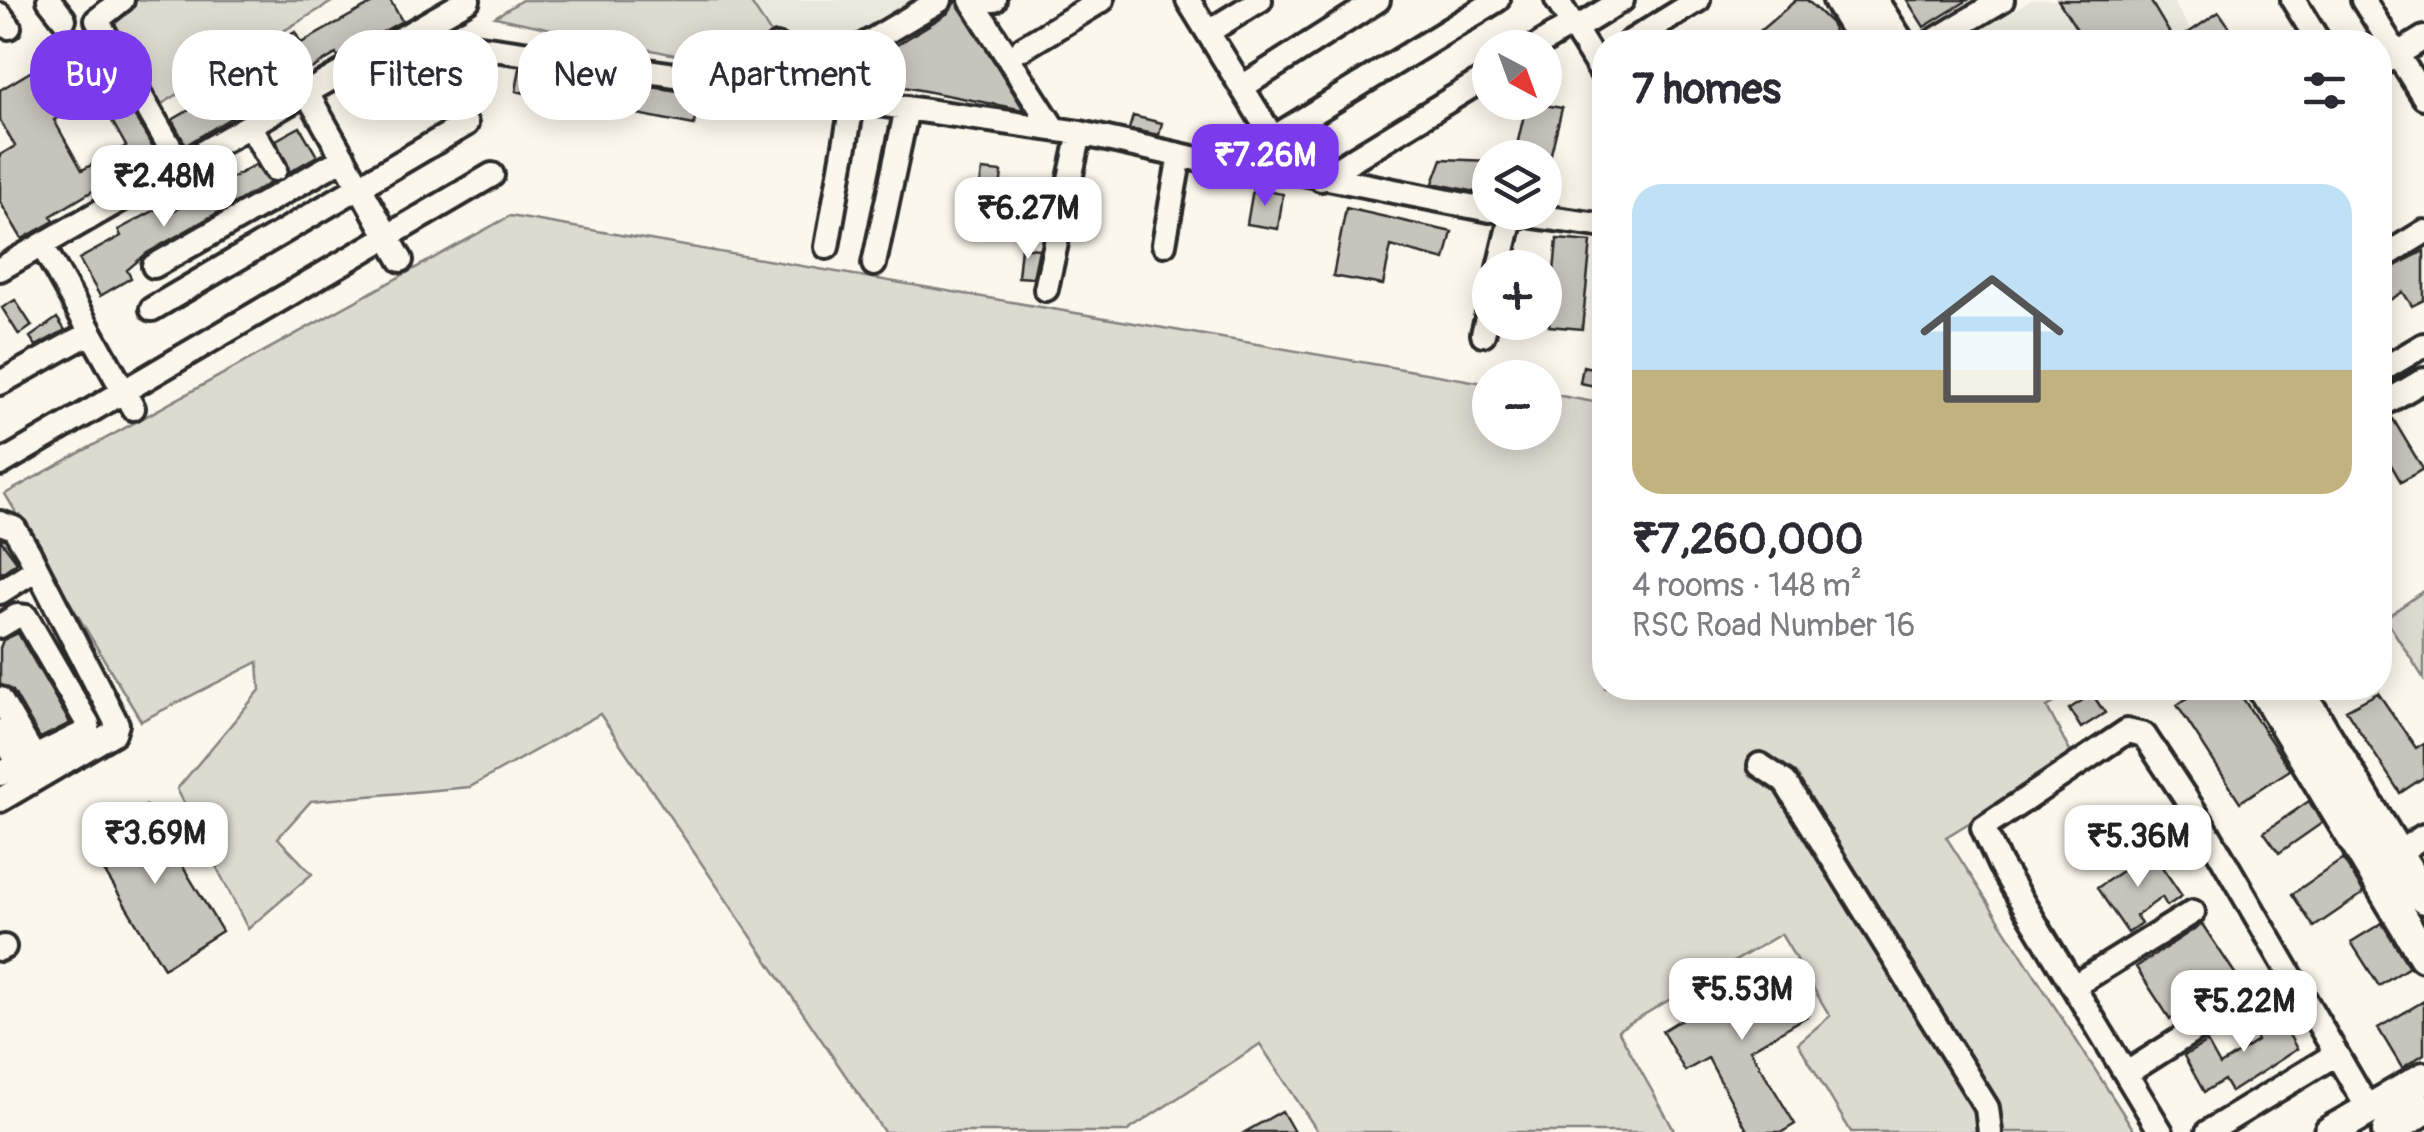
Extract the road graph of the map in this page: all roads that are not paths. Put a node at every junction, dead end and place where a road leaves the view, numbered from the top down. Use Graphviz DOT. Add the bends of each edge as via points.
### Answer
graph roads {
  1 [pos="49,0"];
  2 [pos="122,0"];
  3 [pos="940,0"];
  4 [pos="971,0"];
  5 [pos="1102,0"];
  6 [pos="1188,0"];
  7 [pos="1260,0"];
  8 [pos="1378,0"];
  9 [pos="1497,0"];
  10 [pos="1557,0"];
  11 [pos="1622,0"];
  12 [pos="1698,0"];
  13 [pos="1840,0"];
  14 [pos="1872,0"];
  15 [pos="2002,0"];
  16 [pos="2293,0"];
  17 [pos="2363,0"];
  18 [pos="466,1"];
  19 [pos="64,20"];
  20 [pos="1573,27"];
  21 [pos="421,30"];
  22 [pos="890,30"];
  23 [pos="1649,30"];
  24 [pos="1858,30"];
  25 [pos="1891,30"];
  26 [pos="1952,30"];
  27 [pos="2312,30"];
  28 [pos="2376,30"];
  29 [pos="1208,32"];
  30 [pos="1562,33"];
  31 [pos="2424,38"];
  32 [pos="1023,48"];
  33 [pos="498,50"];
  34 [pos="1592,53"];
  35 [pos="2392,58"];
  36 [pos="2392,63"];
  37 [pos="672,74"];
  38 [pos="1472,86"];
  39 [pos="1242,87"];
  40 [pos="2424,97"];
  41 [pos="313,103"];
  42 [pos="908,108"];
  43 [pos="263,120"];
  44 [pos="849,120"];
  45 [pos="466,124"];
  46 [pos="251,127"];
  47 [pos="1054,129"];
  48 [pos="1080,133"];
  49 [pos="1273,138"];
  50 [pos="1180,155"];
  51 [pos="344,158"];
  52 [pos="181,166"];
  53 [pos="274,169"];
  54 [pos="1293,170"];
  55 [pos="492,175"];
  56 [pos="1320,180"];
  57 [pos="358,185"];
  58 [pos="1472,207"];
  59 [pos="1562,220"];
  60 [pos="1592,224"];
  61 [pos="2424,232"];
  62 [pos="386,234"];
  63 [pos="1164,244"];
  64 [pos="42,245"];
  65 [pos="827,247"];
  66 [pos="2392,252"];
  67 [pos="401,260"];
  68 [pos="874,264"];
  69 [pos="154,266"];
  70 [pos="0,269"];
  71 [pos="1046,289"];
  72 [pos="152,309"];
  73 [pos="90,333"];
  74 [pos="2424,345"];
  75 [pos="2392,364"];
  76 [pos="2424,380"];
  77 [pos="0,383"];
  78 [pos="2392,399"];
  79 [pos="129,400"];
  80 [pos="0,464"];
  81 [pos="0,523"];
  82 [pos="36,569"];
  83 [pos="0,592"];
  84 [pos="0,626"];
  85 [pos="0,699"];
  86 [pos="2272,700"];
  87 [pos="2303,700"];
  88 [pos="0,730"];
  89 [pos="1760,765"];
  90 [pos="25,768"];
  91 [pos="0,800"];
  92 [pos="2424,836"];
  93 [pos="2386,860"];
  94 [pos="2424,898"];
  95 [pos="2193,912"];
  96 [pos="2424,956"];
  97 [pos="2074,986"];
  98 [pos="2248,996"];
  99 [pos="2336,1054"];
  100 [pos="2127,1073"];
  101 [pos="2424,1078"];
  102 [pos="2424,1110"];
  103 [pos="2378,1121"];
  104 [pos="1990,1132"];
  105 [pos="2161,1132"];
  106 [pos="2208,1132"];
  107 [pos="2330,1132"];
  1 -- 19 [label="street"];
  2 -- 52 [label="street" via="98,20"];
  3 -- 22 [label="street"];
  4 -- 47 [label="street"];
  5 -- 32 [label="street"];
  6 -- 29 [label="street"];
  7 -- 29 [label="street"];
  8 -- 39 [label="street"];
  9 -- 49 [label="street"];
  10 -- 20 [label="street"];
  11 -- 20 [label="street"];
  12 -- 23 [label="street"];
  13 -- 24 [label="main road"];
  14 -- 25 [label="main road"];
  15 -- 26 [label="street"];
  16 -- 27 [label="street"];
  17 -- 28 [label="street"];
  18 -- 21 [label="street"];
  20 -- 30 [label="street"];
  20 -- 34 [label="street"];
  29 -- 39 [label="street"];
  31 -- 35 [label="street"];
  33 -- 37 [label="street"];
  36 -- 40 [label="street"];
  38 -- 56 [label="street"];
  39 -- 49 [label="street"];
  41 -- 51 [label="street"];
  42 -- 47 [label="street"];
  42 -- 68 [label="street"];
  43 -- 46 [label="street"];
  44 -- 65 [label="street"];
  45 -- 57 [label="street"];
  46 -- 52 [label="street"];
  46 -- 53 [label="street"];
  47 -- 48 [label="street"];
  48 -- 50 [label="street"];
  48 -- 71 [label="street"];
  49 -- 54 [label="street"];
  50 -- 54 [label="street"];
  50 -- 63 [label="street"];
  51 -- 57 [label="street"];
  51 -- 69 [label="street"];
  52 -- 64 [label="street"];
  54 -- 56 [label="street"];
  55 -- 62 [label="street"];
  56 -- 58 [label="street"];
  57 -- 62 [label="street"];
  57 -- 72 [label="street"];
  59 -- 60 [label="street"];
  61 -- 66 [label="street"];
  62 -- 67 [label="street"];
  62 -- 79 [label="street"];
  64 -- 70 [label="street"];
  64 -- 73 [label="street"];
  73 -- 77 [label="street"];
  73 -- 79 [label="street"];
  74 -- 75 [label="street"];
  76 -- 78 [label="street"];
  79 -- 80 [label="street"];
  81 -- 82 [label="street" via="14,528"];
  82 -- 83 [label="street"];
  82 -- 90 [label="street" via="116,724 114,733"];
  84 -- 90 [label="street" via="26,617 88,724 86,732"];
  85 -- 90 [label="street"];
  86 -- 93 [label="main road"];
  87 -- 93 [label="main road"];
  88 -- 90 [label="street"];
  89 -- 104 [label="street" via="1785,782 1987,1108"];
  90 -- 91 [label="street"];
  92 -- 93 [label="street"];
  93 -- 94 [label="main road"];
  93 -- 96 [label="main road"];
  95 -- 97 [label="street"];
  97 -- 99 [label="street" via="1983,828 2137,731 2202,823"];
  97 -- 100 [label="street"];
  98 -- 100 [label="street"];
  99 -- 103 [label="street"];
  99 -- 106 [label="street"];
  100 -- 105 [label="street"];
  101 -- 103 [label="main road"];
  102 -- 103 [label="main road"];
  103 -- 107 [label="main road"];
}
